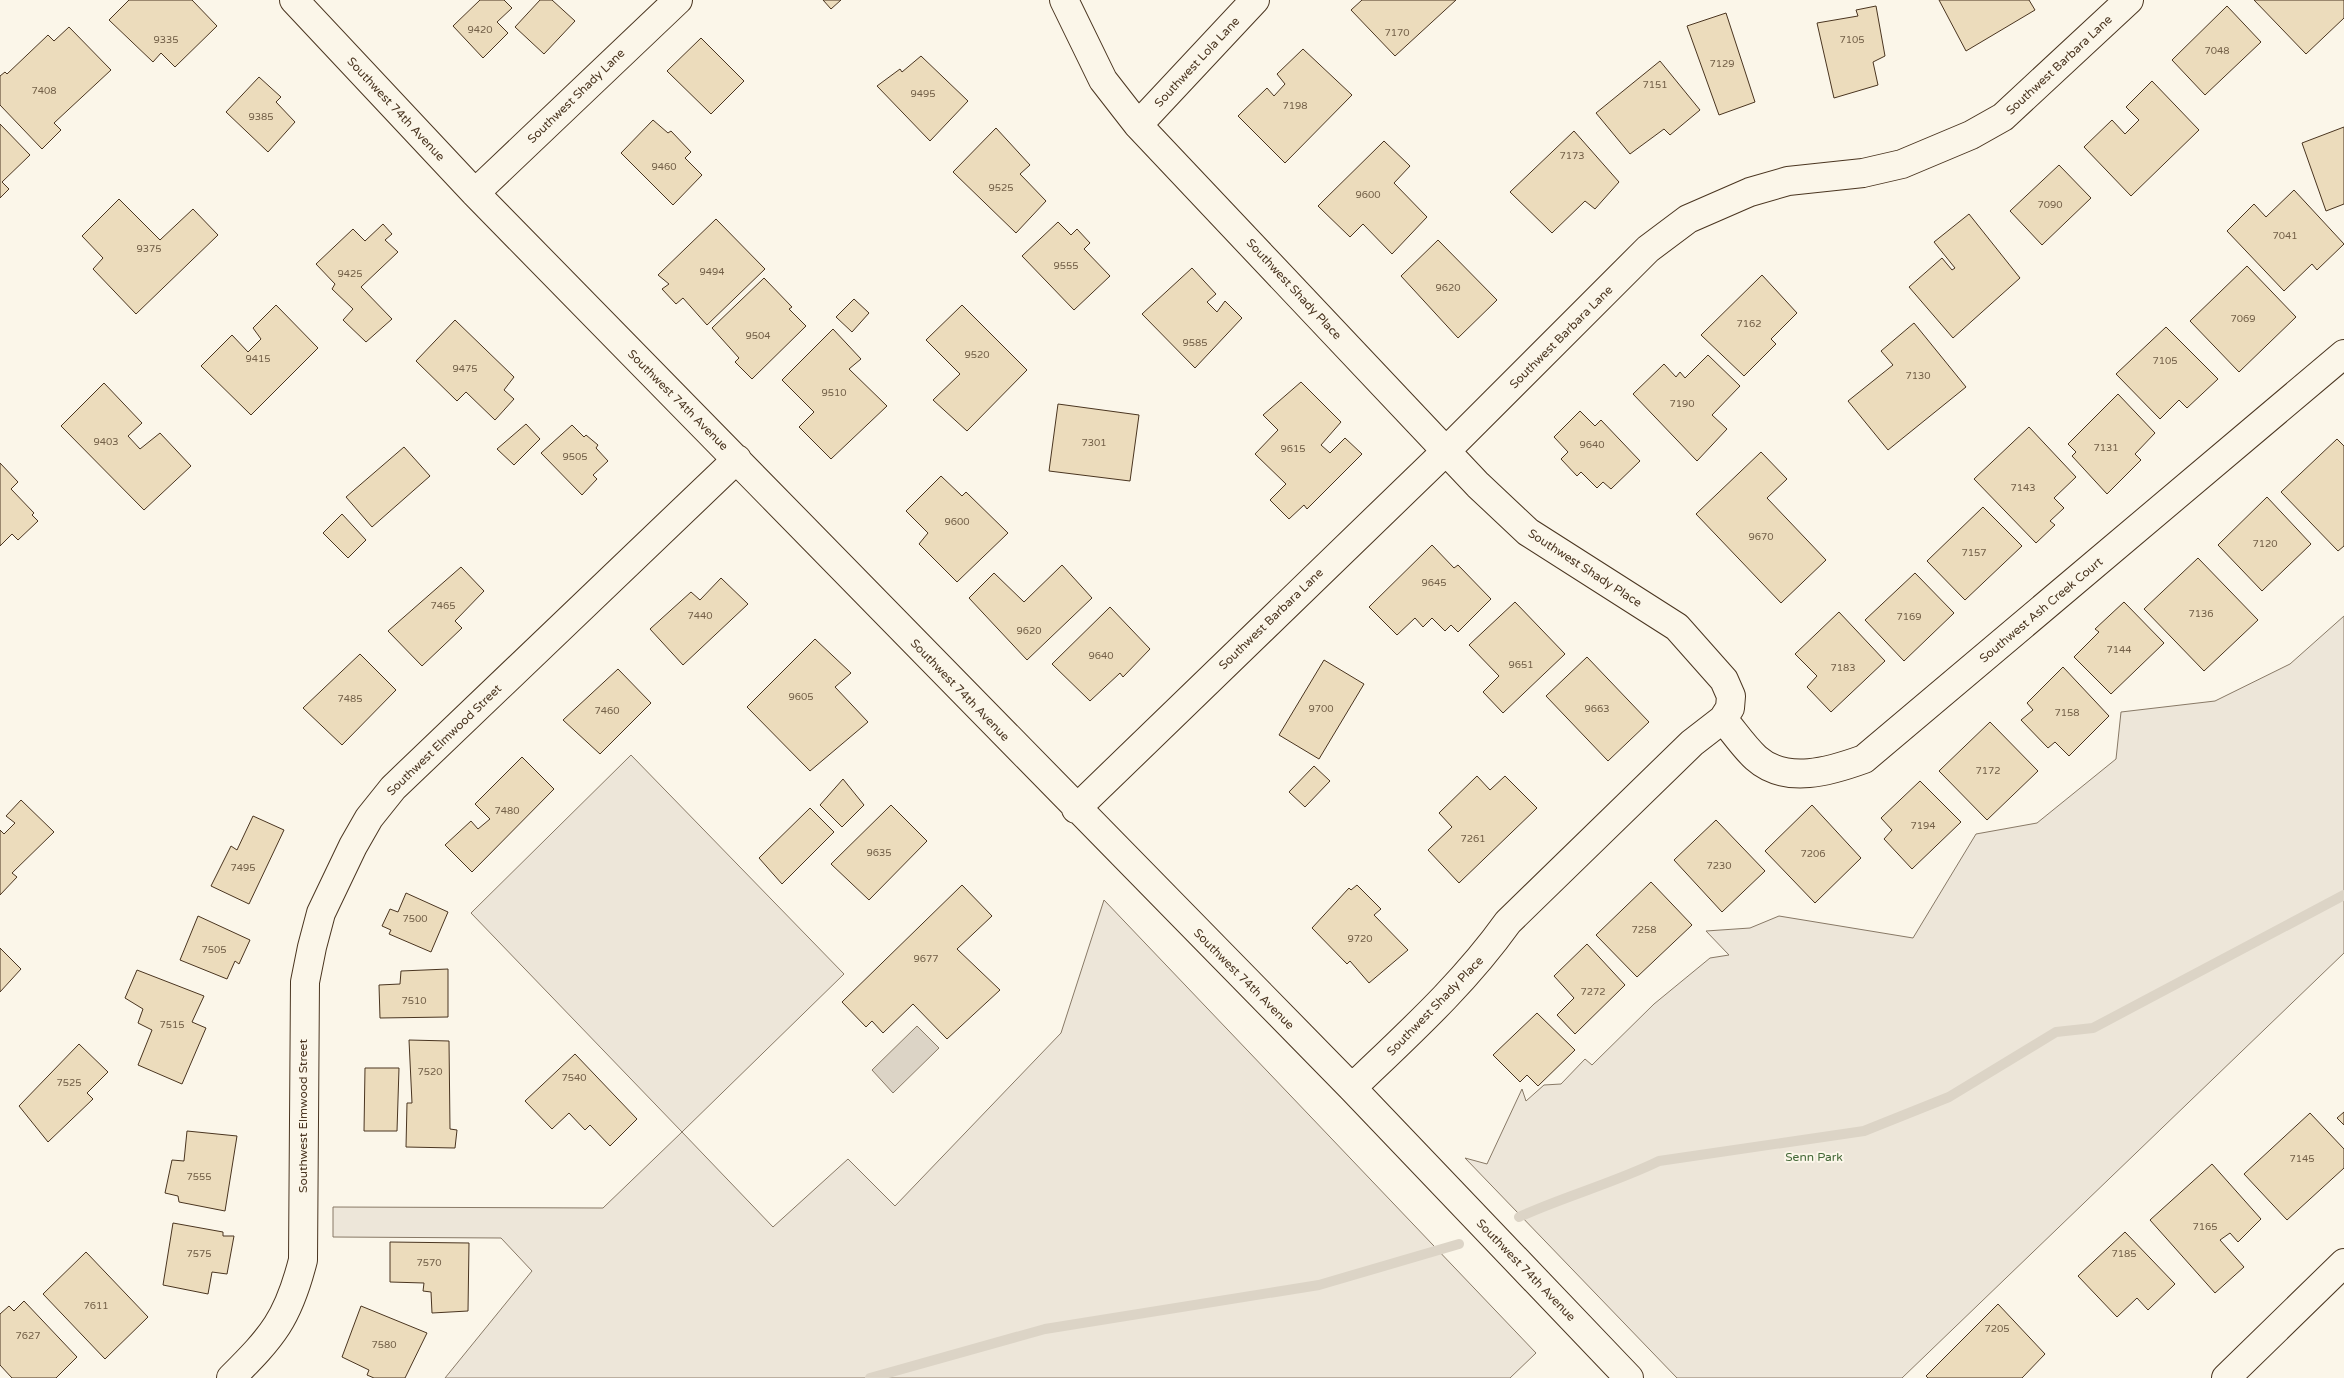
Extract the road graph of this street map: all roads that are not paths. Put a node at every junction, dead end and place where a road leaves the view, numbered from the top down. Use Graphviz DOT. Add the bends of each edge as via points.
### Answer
graph roads {
  1 [pos="294,0"];
  2 [pos="678,0"];
  3 [pos="1064,0"];
  4 [pos="1255,0"];
  5 [pos="2127,1"];
  6 [pos="1138,125"];
  7 [pos="475,193"];
  8 [pos="2344,354"];
  9 [pos="1446,451"];
  10 [pos="737,459"];
  11 [pos="1723,719"];
  12 [pos="1076,809"];
  13 [pos="1352,1088"];
  14 [pos="2344,1263"];
  15 [pos="231,1378"];
  16 [pos="1629,1378"];
  17 [pos="2226,1378"];
  1 -- 7 [label="street, Southwest 74th Avenue"];
  2 -- 7 [label="street, Southwest Shady Lane"];
  3 -- 6 [label="street, Southwest Shady Place" via="1103,80"];
  4 -- 6 [label="street, Southwest Lola Lane"];
  5 -- 9 [label="street, Southwest Barbara Lane" via="2003,117 1971,135 1902,164 1863,173 1788,181 1750,192 1688,218 1648,249"];
  6 -- 9 [label="street, Southwest Shady Place"];
  7 -- 10 [label="street, Southwest 74th Avenue"];
  8 -- 11 [label="street, Southwest Ash Creek Court" via="1864,759 1832,771 1799,773 1775,770 1757,758"];
  9 -- 11 [label="street, Southwest Shady Place" via="1528,532 1676,627 1724,680 1731,696 1730,708"];
  9 -- 12 [label="street, Southwest Barbara Lane"];
  10 -- 12 [label="street, Southwest 74th Avenue"];
  10 -- 15 [label="street, Southwest Elmwood Street" via="393,788 369,818 353,846 322,913 305,982 303,1260 285,1315 267,1342"];
  11 -- 13 [label="street, Southwest Shady Place" via="1692,743 1508,922 1484,957 1454,990"];
  12 -- 13 [label="street, Southwest 74th Avenue"];
  13 -- 16 [label="street, Southwest 74th Avenue"];
  14 -- 17 [label="street"];
}
